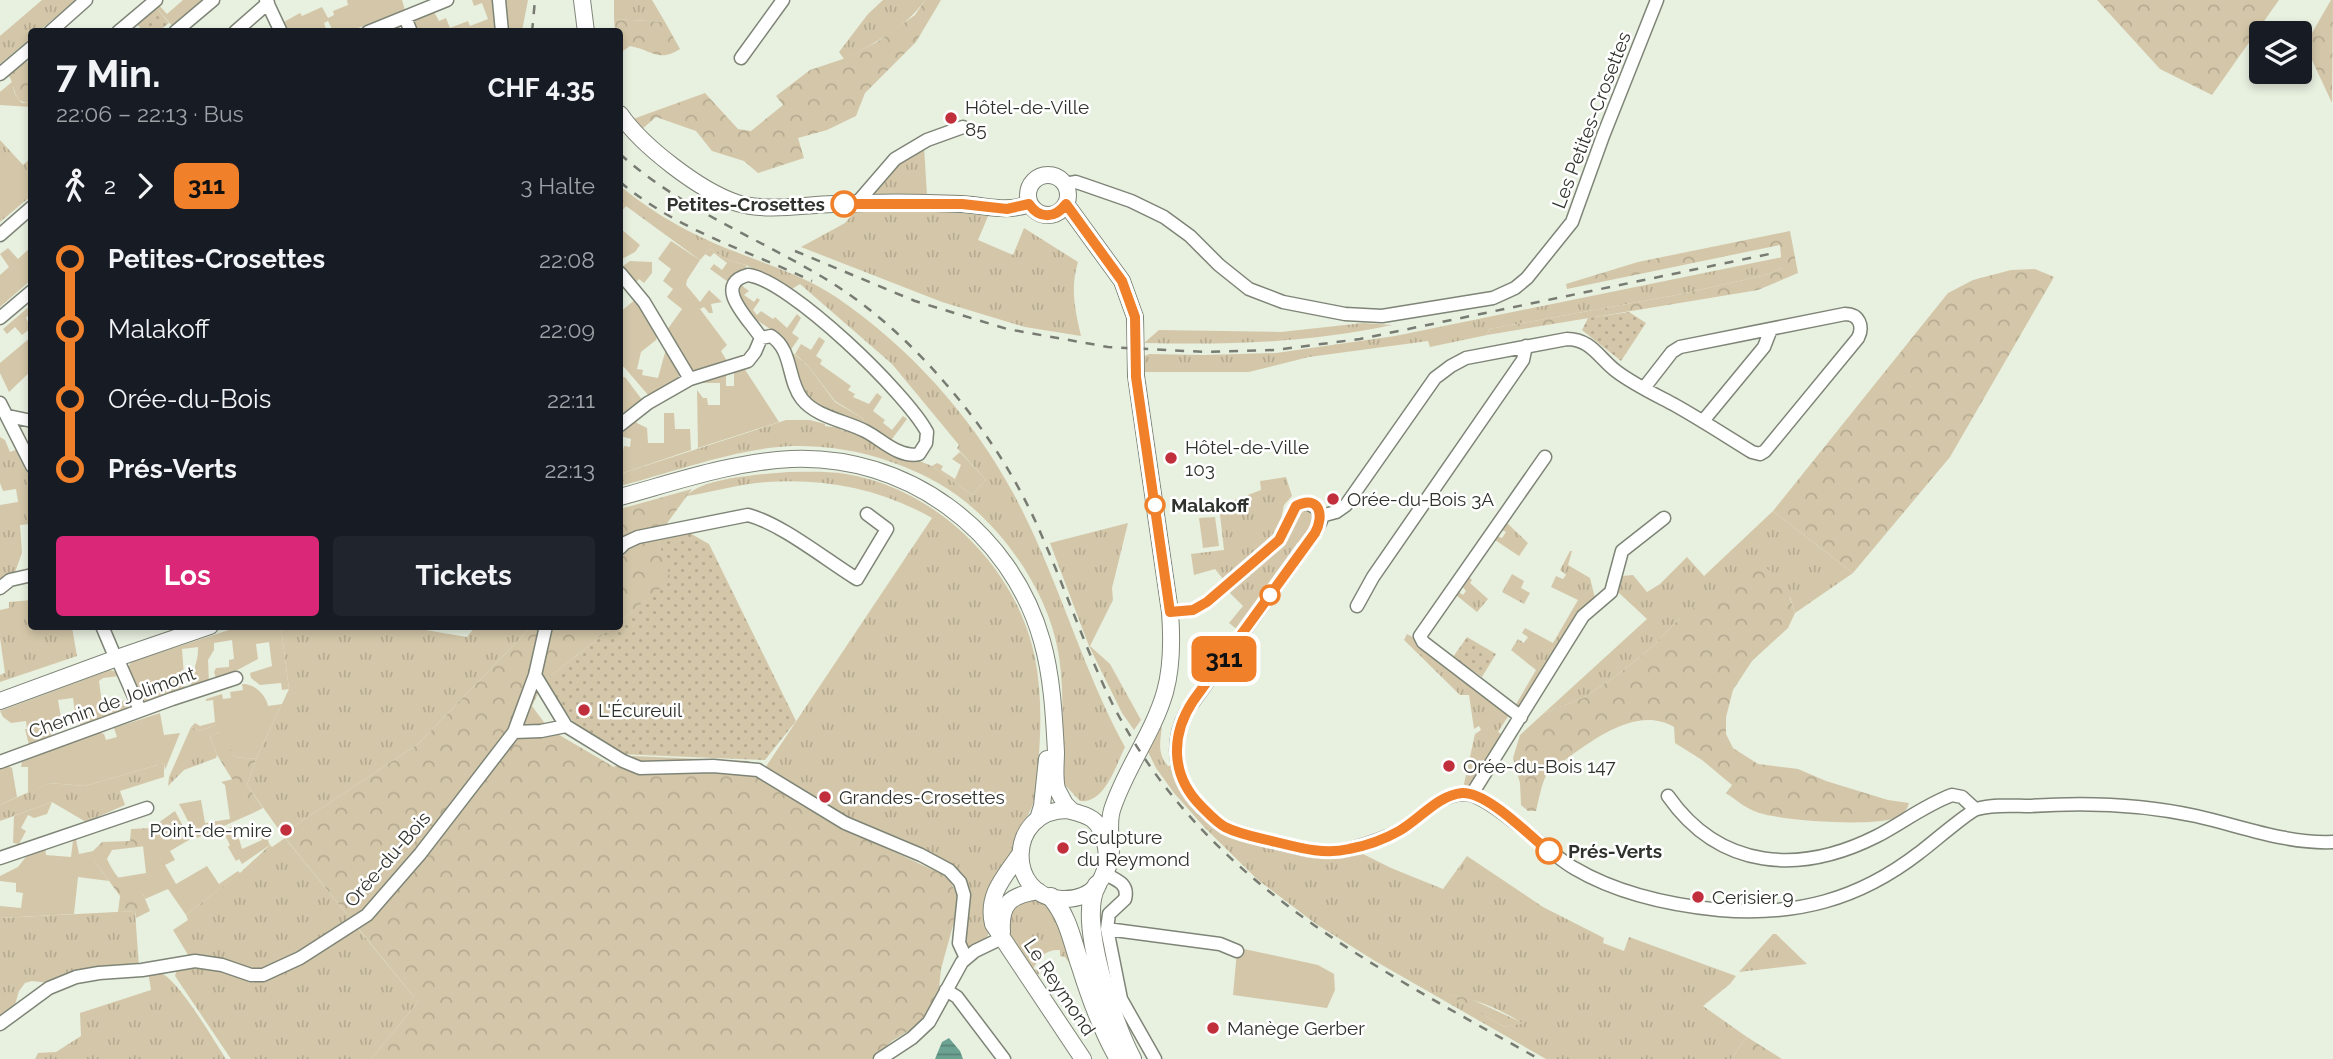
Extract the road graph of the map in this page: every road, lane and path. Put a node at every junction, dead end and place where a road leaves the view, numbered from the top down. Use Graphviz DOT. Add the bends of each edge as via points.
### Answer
graph roads {
  1 [pos="86,0"];
  2 [pos="156,0"];
  3 [pos="213,0"];
  4 [pos="447,0"];
  5 [pos="499,0"];
  6 [pos="582,0"];
  7 [pos="783,0"];
  8 [pos="1657,0"];
  9 [pos="267,2"];
  10 [pos="405,17"];
  11 [pos="54,28"];
  12 [pos="123,28"];
  13 [pos="180,28"];
  14 [pos="239,28"];
  15 [pos="279,28"];
  16 [pos="378,28"];
  17 [pos="409,28"];
  18 [pos="502,28"];
  19 [pos="586,28"];
  20 [pos="28,50"];
  21 [pos="741,58"];
  22 [pos="0,74"];
  23 [pos="623,118"];
  24 [pos="963,127"];
  25 [pos="1064,184"];
  26 [pos="857,203"];
  27 [pos="1029,204"];
  28 [pos="1066,204"];
  29 [pos="28,211"];
  30 [pos="0,235"];
  31 [pos="623,277"];
  32 [pos="28,294"];
  33 [pos="0,318"];
  34 [pos="1771,329"];
  35 [pos="761,338"];
  36 [pos="1526,346"];
  37 [pos="690,379"];
  38 [pos="1644,388"];
  39 [pos="0,403"];
  40 [pos="8,416"];
  41 [pos="28,420"];
  42 [pos="1703,421"];
  43 [pos="623,423"];
  44 [pos="1545,457"];
  45 [pos="28,458"];
  46 [pos="623,496"];
  47 [pos="867,514"];
  48 [pos="1321,516"];
  49 [pos="1664,518"];
  50 [pos="623,545"];
  51 [pos="28,576"];
  52 [pos="0,588"];
  53 [pos="1357,606"];
  54 [pos="1170,612"];
  55 [pos="104,630"];
  56 [pos="181,630"];
  57 [pos="197,630"];
  58 [pos="545,630"];
  59 [pos="115,655"];
  60 [pos="535,675"];
  61 [pos="236,678"];
  62 [pos="0,690"];
  63 [pos="0,701"];
  64 [pos="140,710"];
  65 [pos="1521,717"];
  66 [pos="1052,723"];
  67 [pos="566,726"];
  68 [pos="514,732"];
  69 [pos="0,762"];
  70 [pos="1120,786"];
  71 [pos="1472,794"];
  72 [pos="1668,796"];
  73 [pos="147,808"];
  74 [pos="1975,809"];
  75 [pos="1078,813"];
  76 [pos="1038,819"];
  77 [pos="2333,842"];
  78 [pos="1020,854"];
  79 [pos="0,858"];
  80 [pos="1103,876"];
  81 [pos="1044,894"];
  82 [pos="1107,929"];
  83 [pos="1002,938"];
  84 [pos="1237,951"];
  85 [pos="966,958"];
  86 [pos="946,990"];
  87 [pos="0,1024"];
  88 [pos="880,1059"];
  89 [pos="1004,1059"];
  90 [pos="1083,1059"];
  91 [pos="1119,1059"];
  92 [pos="1132,1059"];
  93 [pos="1155,1059"];
  1 -- 11 [label="street"];
  2 -- 12 [label="street"];
  3 -- 13 [label="street"];
  4 -- 10 [label="street"];
  5 -- 18 [label="street"];
  6 -- 19 [label="main road"];
  7 -- 21 [label="street"];
  8 -- 25 [label="street, Les Petites-Crosettes" via="1572,222 1527,278 1493,298 1382,316 1283,302 1249,289 1164,217 1085,185"];
  9 -- 14 [label="street"];
  9 -- 15 [label="street"];
  10 -- 16 [label="street"];
  10 -- 17 [label="street"];
  20 -- 22 [label="street"];
  23 -- 26 [label="main road" via="659,156 737,203"];
  24 -- 26 [label="street" via="927,140 895,159"];
  25 -- 27 [label="main road" via="1054,176 1037,178 1027,192"];
  25 -- 28 [label="main road"];
  26 -- 27 [label="main road" via="1007,209"];
  27 -- 28 [label="main road" via="1035,212 1050,216"];
  28 -- 54 [label="main road" via="1122,281 1135,317 1136,377"];
  29 -- 30 [label="street"];
  31 -- 37 [label="street" via="644,302"];
  32 -- 33 [label="street"];
  34 -- 38 [label="street" via="1676,349"];
  34 -- 42 [label="street" via="1764,347"];
  34 -- 42 [label="street" via="1848,314 1857,318 1861,329 1763,453 1752,452"];
  35 -- 35 [label="street" via="771,336 778,341 797,392 812,408 902,453 917,456 924,449 928,437 924,426 870,365 805,306 761,278 748,275 738,280 734,302"];
  35 -- 37 [label="street" via="748,360"];
  36 -- 38 [label="street" via="1581,341"];
  36 -- 48 [label="street" via="1466,358 1440,374 1346,505"];
  36 -- 53 [label="street" via="1522,360"];
  37 -- 43 [label="street"];
  38 -- 42 [label="street"];
  39 -- 40 [label="street"];
  40 -- 41 [label="street"];
  40 -- 45 [label="street"];
  44 -- 65 [label="street" via="1420,636"];
  46 -- 66 [label="main road" via="728,468 813,459 873,468 928,492 982,535 1019,584 1043,641"];
  47 -- 50 [label="street" via="887,529 857,579 748,515 638,537"];
  48 -- 54 [label="street" via="1314,505 1298,504 1279,540 1207,602 1193,610"];
  48 -- 71 [label="street" via="1315,533 1186,712 1177,732 1176,751 1184,785 1225,827 1290,846 1335,852 1398,831 1450,796"];
  49 -- 65 [label="street" via="1622,551 1611,592 1583,616"];
  51 -- 52 [label="street"];
  54 -- 70 [label="main road" via="1172,636 1165,691"];
  55 -- 59 [label="street"];
  56 -- 59 [label="main road"];
  57 -- 59 [label="main road"];
  58 -- 60 [label="street, Orée-du-Bois"];
  59 -- 62 [label="main road"];
  59 -- 63 [label="main road"];
  59 -- 64 [label="street"];
  60 -- 67 [label="street"];
  60 -- 68 [label="street, Orée-du-Bois"];
  61 -- 64 [label="street, Chemin de Jolimont"];
  64 -- 69 [label="street, Chemin de Jolimont"];
  65 -- 71 [label="street"];
  66 -- 75 [label="main road" via="1057,789 1065,804"];
  66 -- 76 [label="main road"];
  67 -- 68 [label="street"];
  67 -- 85 [label="street" via="640,768 758,770 845,823 949,870 964,895 959,943"];
  68 -- 87 [label="street, Orée-du-Bois" via="367,915 299,958 263,975 206,962 183,962 76,977 49,988"];
  70 -- 75 [label="main road" via="1103,805"];
  70 -- 80 [label="main road" via="1110,816 1111,855"];
  71 -- 74 [label="street" via="1572,867 1620,891 1682,905 1759,912 1809,907 1868,886 1902,866"];
  72 -- 74 [label="street" via="1706,836 1750,857 1780,861 1810,859 1851,847 1952,795"];
  73 -- 79 [label="street"];
  74 -- 77 [label="street" via="2129,805 2300,841"];
  75 -- 76 [label="main road" via="1051,812"];
  75 -- 80 [label="main road" via="1097,823 1103,835"];
  76 -- 78 [label="main road" via="1025,834"];
  78 -- 81 [label="main road" via="1026,877"];
  78 -- 83 [label="main road, Le Reymond" via="992,901 993,924"];
  80 -- 81 [label="main road" via="1072,899"];
  80 -- 82 [label="street" via="1119,880 1127,891 1125,900 1109,914"];
  80 -- 92 [label="highway" via="1090,904 1097,956 1114,1019"];
  81 -- 83 [label="main road" via="1018,895 1006,905"];
  81 -- 91 [label="highway" via="1068,922 1089,992"];
  82 -- 84 [label="street" via="1220,944"];
  82 -- 93 [label="street" via="1121,999"];
  83 -- 85 [label="street"];
  83 -- 90 [label="main road, Le Reymond"];
  85 -- 86 [label="street"];
  86 -- 88 [label="street" via="923,1028"];
  86 -- 89 [label="street" via="955,995"];
}
